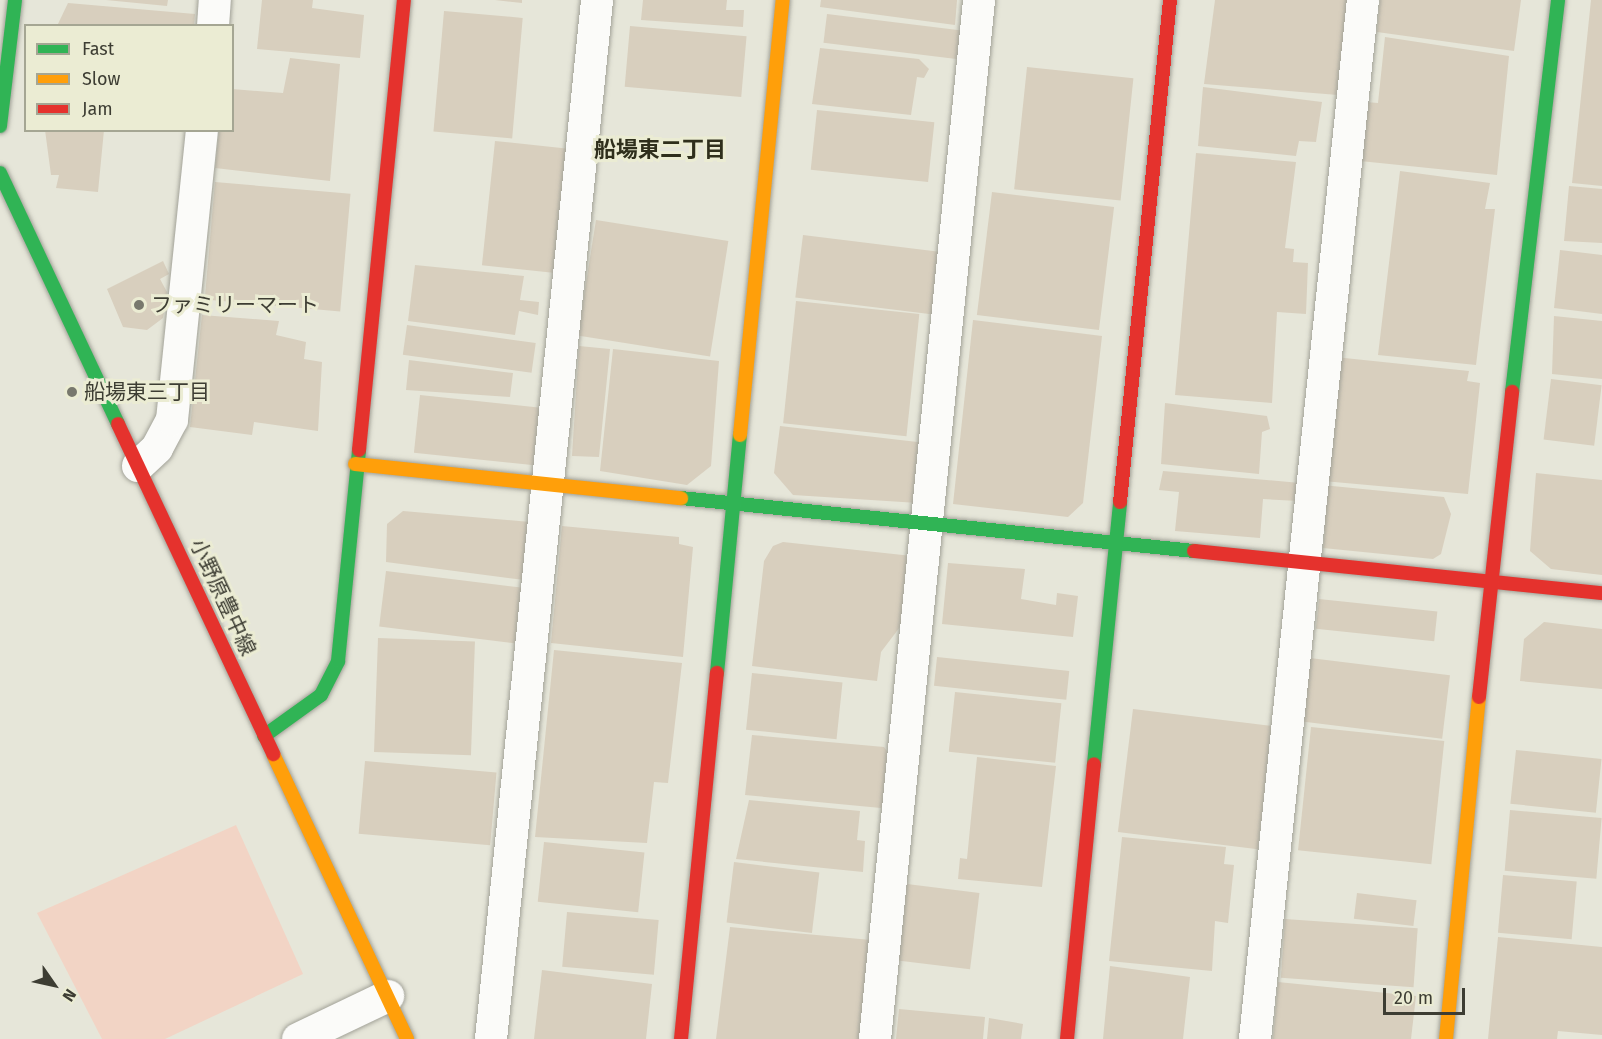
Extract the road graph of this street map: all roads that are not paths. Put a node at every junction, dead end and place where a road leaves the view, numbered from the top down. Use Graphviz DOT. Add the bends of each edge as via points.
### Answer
graph roads {
  1 [pos="15,0"];
  2 [pos="215,0"];
  3 [pos="404,0"];
  4 [pos="597,0"];
  5 [pos="783,0"];
  6 [pos="979,0"];
  7 [pos="1170,0"];
  8 [pos="1362,0"];
  9 [pos="1558,0"];
  10 [pos="213,24"];
  11 [pos="0,126"];
  12 [pos="202,132"];
  13 [pos="0,173"];
  14 [pos="355,464"];
  15 [pos="138,466"];
  16 [pos="551,485"];
  17 [pos="734,504"];
  18 [pos="929,524"];
  19 [pos="1116,543"];
  20 [pos="1304,562"];
  21 [pos="1490,582"];
  22 [pos="1602,593"];
  23 [pos="264,736"];
  24 [pos="388,996"];
  25 [pos="298,1039"];
  26 [pos="407,1039"];
  27 [pos="491,1039"];
  28 [pos="681,1039"];
  29 [pos="876,1039"];
  30 [pos="1067,1039"];
  31 [pos="1255,1039"];
  32 [pos="1446,1039"];
  1 -- 11 [label="street"];
  2 -- 10 [label="street"];
  3 -- 14 [label="street"];
  4 -- 16 [label="street"];
  5 -- 17 [label="street"];
  6 -- 18 [label="street"];
  7 -- 19 [label="street"];
  8 -- 20 [label="street"];
  9 -- 21 [label="street"];
  12 -- 15 [label="street" via="172,420 157,448"];
  13 -- 15 [label="street, 小野原豊中線"];
  14 -- 16 [label="street"];
  14 -- 23 [label="street" via="338,661 321,695"];
  15 -- 23 [label="street, 小野原豊中線"];
  16 -- 17 [label="street"];
  16 -- 27 [label="street"];
  17 -- 18 [label="street"];
  17 -- 28 [label="street"];
  18 -- 19 [label="street"];
  18 -- 29 [label="street"];
  19 -- 20 [label="street"];
  19 -- 30 [label="street"];
  20 -- 21 [label="street"];
  20 -- 31 [label="street"];
  21 -- 22 [label="street"];
  21 -- 32 [label="street"];
  23 -- 24 [label="street, 小野原豊中線"];
  24 -- 25 [label="street"];
  24 -- 26 [label="street, 小野原豊中線"];
}
